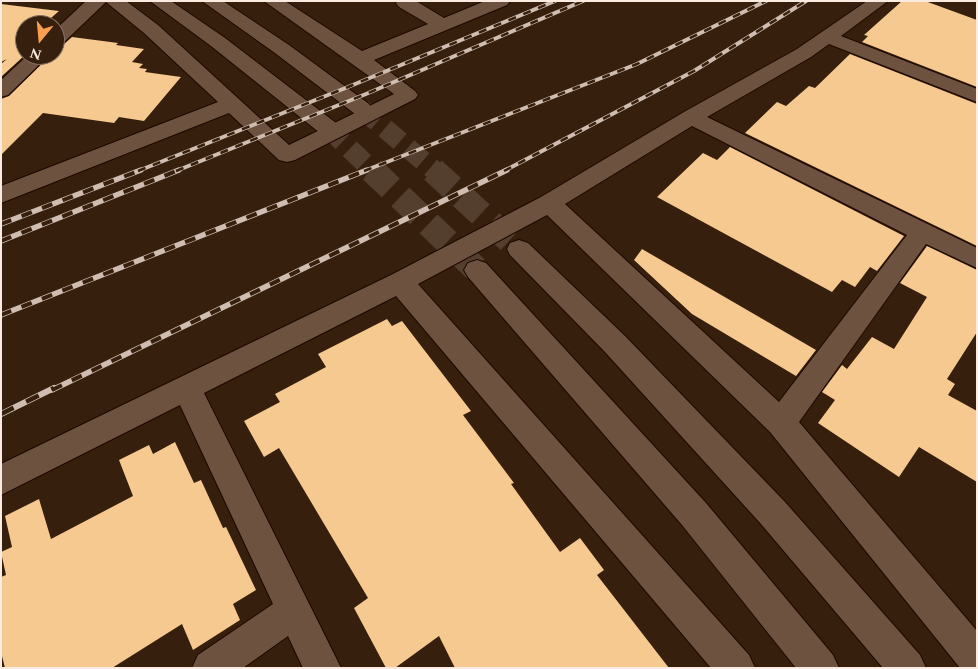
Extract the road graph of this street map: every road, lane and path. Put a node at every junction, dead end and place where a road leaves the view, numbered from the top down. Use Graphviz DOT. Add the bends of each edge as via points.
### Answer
graph roads {
  1 [pos="96,1"];
  2 [pos="114,1"];
  3 [pos="159,1"];
  4 [pos="211,1"];
  5 [pos="273,1"];
  6 [pos="407,1"];
  7 [pos="500,1"];
  8 [pos="879,1"];
  9 [pos="442,25"];
  10 [pos="65,30"];
  11 [pos="827,37"];
  12 [pos="360,59"];
  13 [pos="28,65"];
  14 [pos="1,91"];
  15 [pos="977,96"];
  16 [pos="232,104"];
  17 [pos="362,109"];
  18 [pos="691,117"];
  19 [pos="328,128"];
  20 [pos="1,195"];
  21 [pos="549,203"];
  22 [pos="922,232"];
  23 [pos="519,249"];
  24 [pos="977,259"];
  25 [pos="477,270"];
  26 [pos="400,282"];
  27 [pos="187,389"];
  28 [pos="781,423"];
  29 [pos="1,480"];
  30 [pos="294,610"];
  31 [pos="977,660"];
  32 [pos="211,668"];
  33 [pos="322,668"];
  34 [pos="736,668"];
  35 [pos="820,668"];
  36 [pos="907,668"];
  1 -- 10 [label="street"];
  2 -- 16 [label="street" via="151,29"];
  3 -- 19 [label="street" via="218,42"];
  4 -- 17 [label="street"];
  5 -- 12 [label="street"];
  6 -- 9 [label="street" via="405,3"];
  7 -- 9 [label="street"];
  8 -- 11 [label="street"];
  9 -- 12 [label="street"];
  11 -- 15 [label="street"];
  11 -- 18 [label="street"];
  12 -- 16 [label="street" via="408,95 287,156"];
  13 -- 14 [label="street"];
  16 -- 20 [label="street"];
  18 -- 21 [label="street"];
  18 -- 22 [label="street"];
  21 -- 26 [label="street"];
  21 -- 28 [label="street"];
  22 -- 24 [label="street"];
  22 -- 28 [label="street"];
  23 -- 36 [label="street" via="615,344 773,513"];
  25 -- 35 [label="street" via="694,514"];
  26 -- 27 [label="street"];
  26 -- 34 [label="street"];
  27 -- 29 [label="street"];
  27 -- 30 [label="street"];
  28 -- 31 [label="street"];
  30 -- 32 [label="street"];
  30 -- 33 [label="street"];
}
